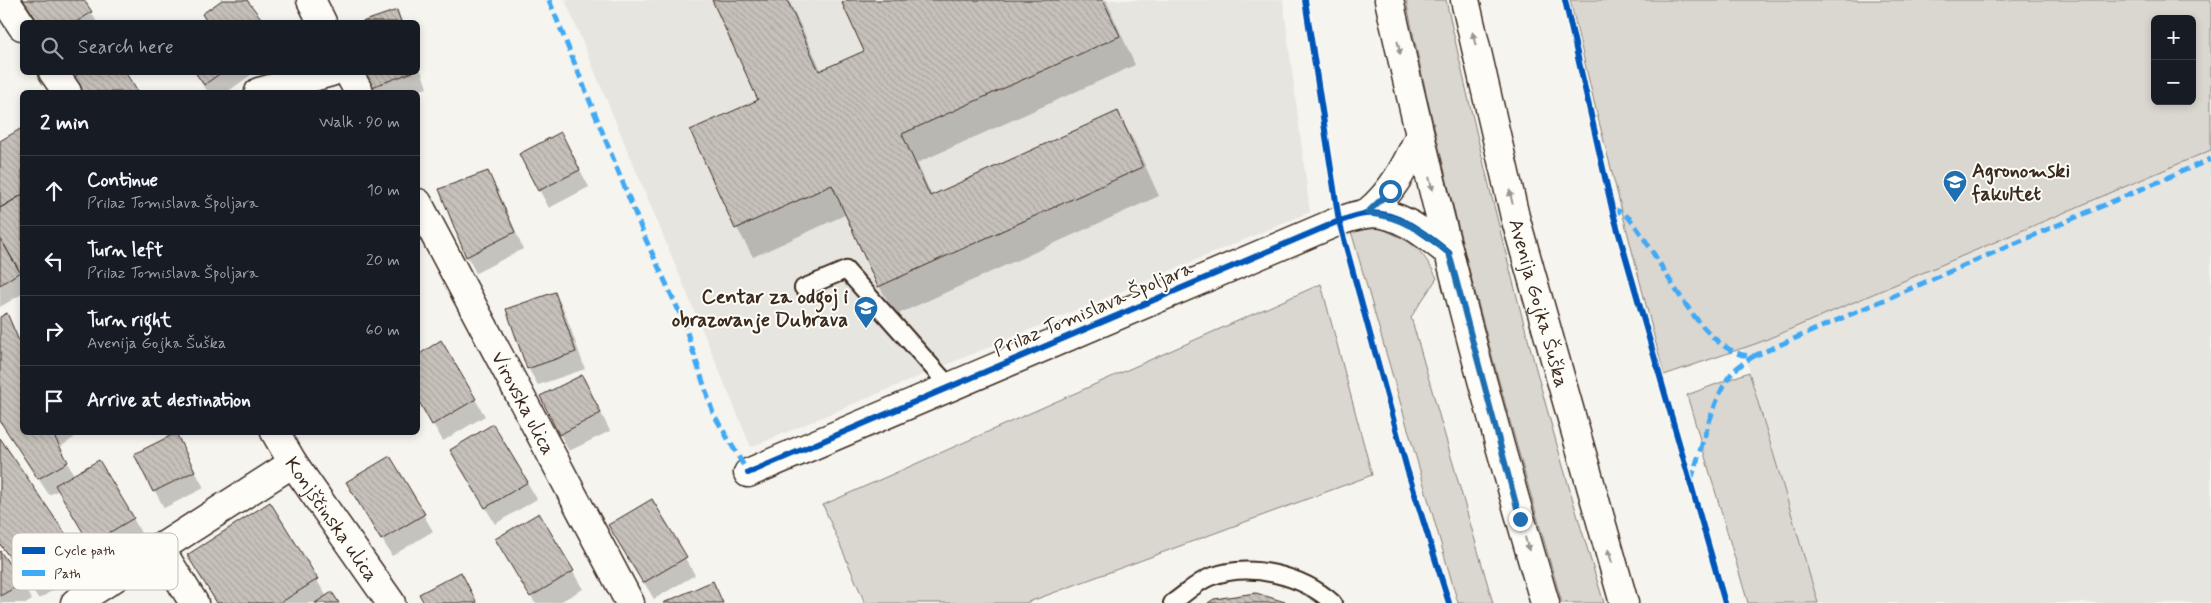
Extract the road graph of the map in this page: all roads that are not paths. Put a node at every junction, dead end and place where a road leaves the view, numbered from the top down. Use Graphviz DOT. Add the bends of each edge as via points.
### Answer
graph roads {
  1 [pos="5,0"];
  2 [pos="311,0"];
  3 [pos="1388,0"];
  4 [pos="1466,0"];
  5 [pos="321,20"];
  6 [pos="20,23"];
  7 [pos="55,75"];
  8 [pos="320,75"];
  9 [pos="350,75"];
  10 [pos="66,90"];
  11 [pos="266,90"];
  12 [pos="358,90"];
  13 [pos="1419,137"];
  14 [pos="420,207"];
  15 [pos="1367,213"];
  16 [pos="1449,253"];
  17 [pos="803,288"];
  18 [pos="950,387"];
  19 [pos="277,435"];
  20 [pos="293,463"];
  21 [pos="748,473"];
  22 [pos="178,535"];
  23 [pos="178,577"];
  24 [pos="94,590"];
  25 [pos="75,603"];
  26 [pos="194,603"];
  27 [pos="391,603"];
  28 [pos="630,603"];
  29 [pos="1172,603"];
  30 [pos="1333,603"];
  31 [pos="1545,603"];
  32 [pos="1624,603"];
  1 -- 6 [label="street"];
  2 -- 5 [label="street"];
  3 -- 13 [label="street, one-way"];
  32 -- 4 [label="street, Avenija Gojka Šuška, one-way" via="1515,217"];
  7 -- 10 [label="street"];
  8 -- 11 [label="street"];
  9 -- 12 [label="street"];
  13 -- 15 [label="street, Prilaz Tomislava Špoljara" via="1390,191"];
  13 -- 16 [label="street, one-way"];
  14 -- 28 [label="street, Virovska ulica"];
  15 -- 16 [label="street, Prilaz Tomislava Špoljara" via="1405,221"];
  15 -- 18 [label="street, Prilaz Tomislava Špoljara" via="1339,221"];
  16 -- 31 [label="street, one-way"];
  17 -- 18 [label="lane" via="846,270"];
  18 -- 21 [label="street, Prilaz Tomislava Špoljara"];
  19 -- 20 [label="street, Konjščinska ulica"];
  20 -- 22 [label="street"];
  20 -- 27 [label="street, Konjščinska ulica"];
  23 -- 26 [label="street"];
  24 -- 25 [label="street"];
  29 -- 30 [label="lane" via="1209,578 1244,570 1289,578 1321,592"];
}
